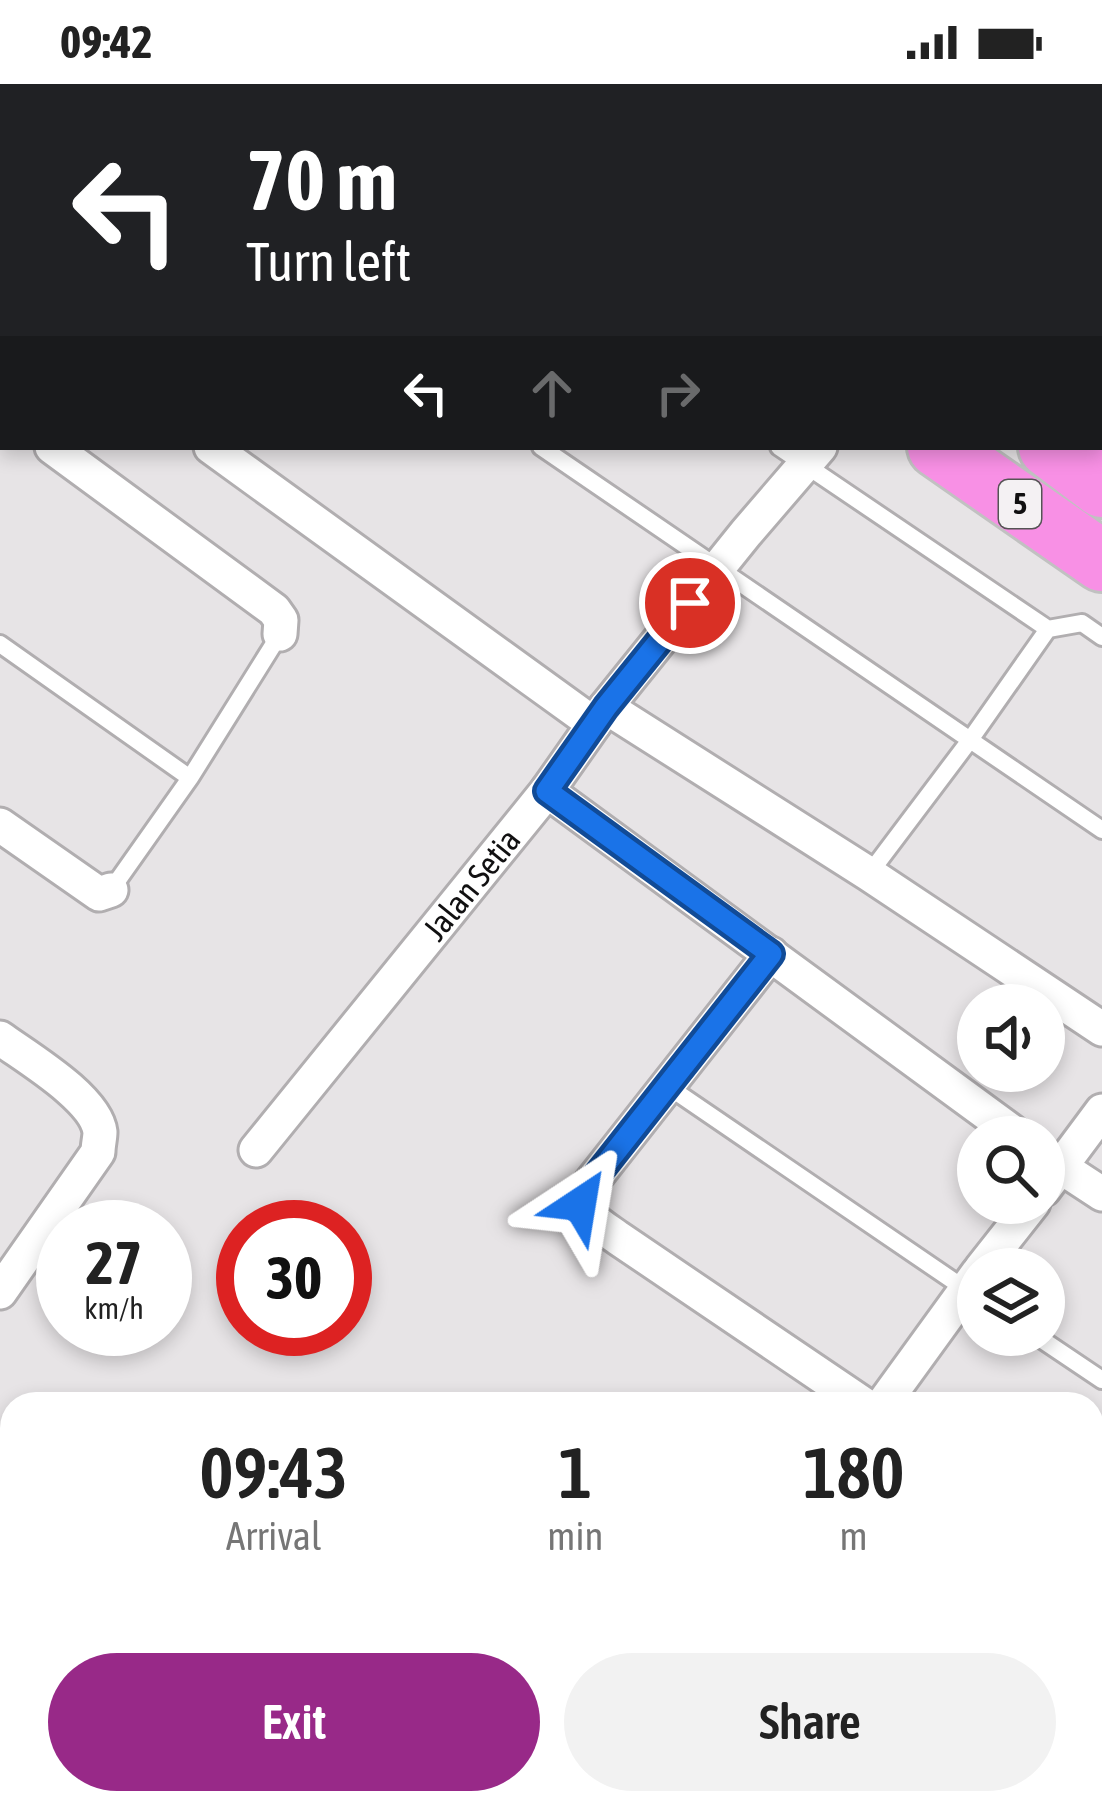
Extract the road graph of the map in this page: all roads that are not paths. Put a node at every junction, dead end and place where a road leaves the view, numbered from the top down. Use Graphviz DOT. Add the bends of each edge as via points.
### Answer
graph roads {
  1 [pos="56,450"];
  2 [pos="215,450"];
  3 [pos="545,450"];
  4 [pos="942,450"];
  5 [pos="990,450"];
  6 [pos="1053,450"];
  7 [pos="801,453"];
  8 [pos="1102,487"];
  9 [pos="1102,531"];
  10 [pos="1102,561"];
  11 [pos="718,568"];
  12 [pos="1048,629"];
  13 [pos="280,634"];
  14 [pos="1102,637"];
  15 [pos="0,644"];
  16 [pos="600,715"];
  17 [pos="970,740"];
  18 [pos="190,778"];
  19 [pos="547,791"];
  20 [pos="0,825"];
  21 [pos="1102,830"];
  22 [pos="869,874"];
  23 [pos="111,890"];
  24 [pos="771,954"];
  25 [pos="1102,1030"];
  26 [pos="0,1038"];
  27 [pos="666,1085"];
  28 [pos="1102,1112"];
  29 [pos="991,1116"];
  30 [pos="256,1150"];
  31 [pos="1065,1154"];
  32 [pos="1065,1178"];
  33 [pos="1102,1194"];
  34 [pos="957,1270"];
  35 [pos="0,1292"];
  36 [pos="957,1307"];
  37 [pos="1065,1355"];
  38 [pos="1102,1380"];
  39 [pos="845,1392"];
  40 [pos="892,1392"];
  1 -- 13 [label="street" via="274,610"];
  2 -- 16 [label="street"];
  3 -- 11 [label="lane"];
  4 -- 10 [label="highway, 5"];
  5 -- 9 [label="highway"];
  6 -- 8 [label="highway, 5"];
  7 -- 11 [label="street, Jalan Setia"];
  7 -- 12 [label="lane"];
  11 -- 16 [label="street, Jalan Setia"];
  11 -- 17 [label="lane"];
  12 -- 14 [label="lane" via="1082,623"];
  12 -- 17 [label="lane"];
  13 -- 18 [label="lane"];
  15 -- 18 [label="lane"];
  16 -- 19 [label="street, Jalan Setia"];
  16 -- 22 [label="street"];
  17 -- 21 [label="lane"];
  17 -- 22 [label="lane"];
  18 -- 23 [label="lane"];
  19 -- 24 [label="street"];
  19 -- 30 [label="street, Jalan Setia"];
  20 -- 23 [label="street" via="99,894"];
  22 -- 25 [label="street"];
  24 -- 27 [label="street"];
  24 -- 29 [label="street"];
  26 -- 35 [label="street" via="74,1094 100,1129 98,1152"];
  27 -- 34 [label="lane"];
  27 -- 39 [label="street" via="579,1198 581,1208"];
  28 -- 31 [label="street"];
  32 -- 33 [label="street"];
  36 -- 40 [label="street"];
  37 -- 38 [label="lane"];
}
